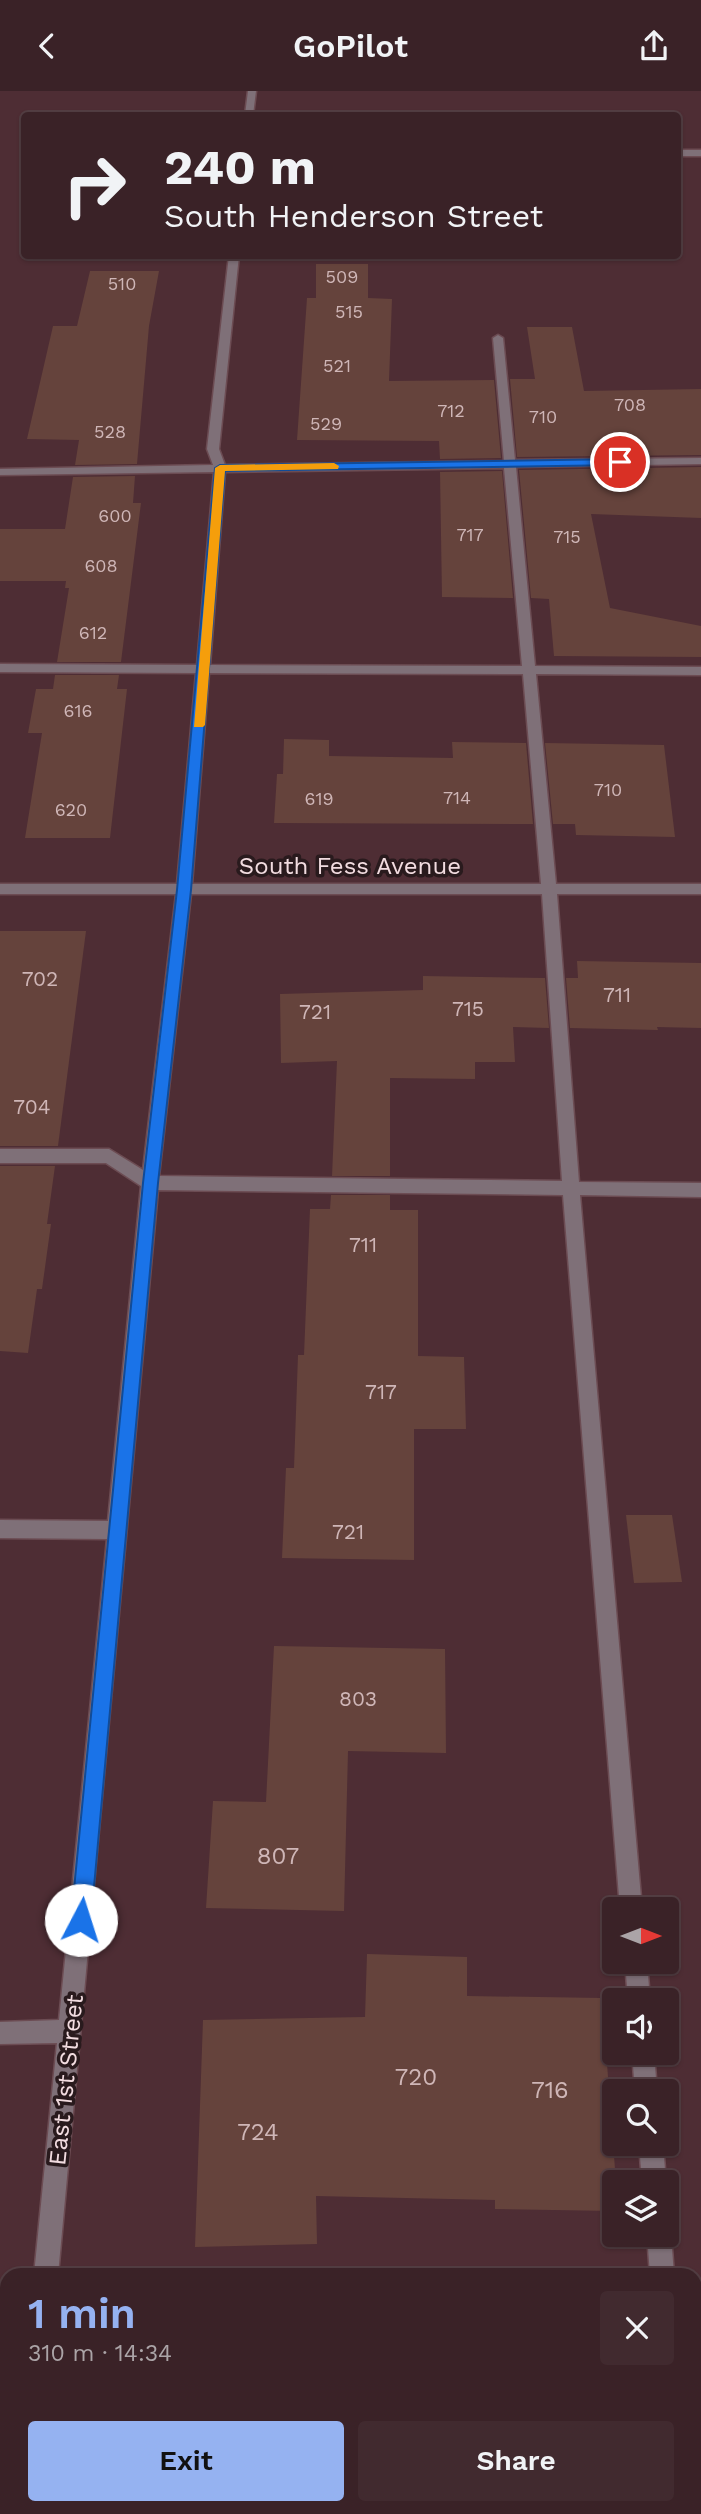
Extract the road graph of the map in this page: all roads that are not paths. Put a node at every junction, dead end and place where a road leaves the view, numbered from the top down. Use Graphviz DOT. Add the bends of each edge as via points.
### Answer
graph roads {
  1 [pos="251,91"];
  2 [pos="249,112"];
  3 [pos="681,153"];
  4 [pos="701,153"];
  5 [pos="234,259"];
  6 [pos="498,338"];
  7 [pos="701,461"];
  8 [pos="511,464"];
  9 [pos="220,468"];
  10 [pos="0,472"];
  11 [pos="0,668"];
  12 [pos="204,670"];
  13 [pos="530,671"];
  14 [pos="701,671"];
  15 [pos="549,888"];
  16 [pos="0,889"];
  17 [pos="701,889"];
  18 [pos="184,890"];
  19 [pos="0,1156"];
  20 [pos="150,1183"];
  21 [pos="571,1188"];
  22 [pos="701,1189"];
  23 [pos="0,1529"];
  24 [pos="116,1530"];
  25 [pos="630,1897"];
  26 [pos="71,2031"];
  27 [pos="0,2033"];
  28 [pos="660,2247"];
  29 [pos="47,2268"];
  30 [pos="661,2268"];
  1 -- 2 [label="street"];
  3 -- 4 [label="street"];
  5 -- 9 [label="street, East 1st Street" via="213,449"];
  6 -- 8 [label="street"];
  7 -- 8 [label="street"];
  8 -- 9 [label="street"];
  8 -- 13 [label="street"];
  9 -- 10 [label="street"];
  9 -- 12 [label="street, East 1st Street"];
  11 -- 12 [label="street"];
  12 -- 13 [label="street"];
  12 -- 18 [label="street, East 1st Street"];
  13 -- 14 [label="street"];
  13 -- 15 [label="street"];
  15 -- 17 [label="street, South Fess Avenue"];
  15 -- 18 [label="street, South Fess Avenue"];
  15 -- 21 [label="street"];
  16 -- 18 [label="street, South Fess Avenue"];
  18 -- 20 [label="street, East 1st Street"];
  19 -- 20 [label="street" via="109,1156"];
  20 -- 21 [label="street"];
  20 -- 24 [label="street, East 1st Street"];
  21 -- 22 [label="street"];
  21 -- 25 [label="street"];
  23 -- 24 [label="street"];
  24 -- 26 [label="street, East 1st Street"];
  26 -- 27 [label="street"];
  26 -- 29 [label="street, East 1st Street"];
  28 -- 30 [label="street"];
}
